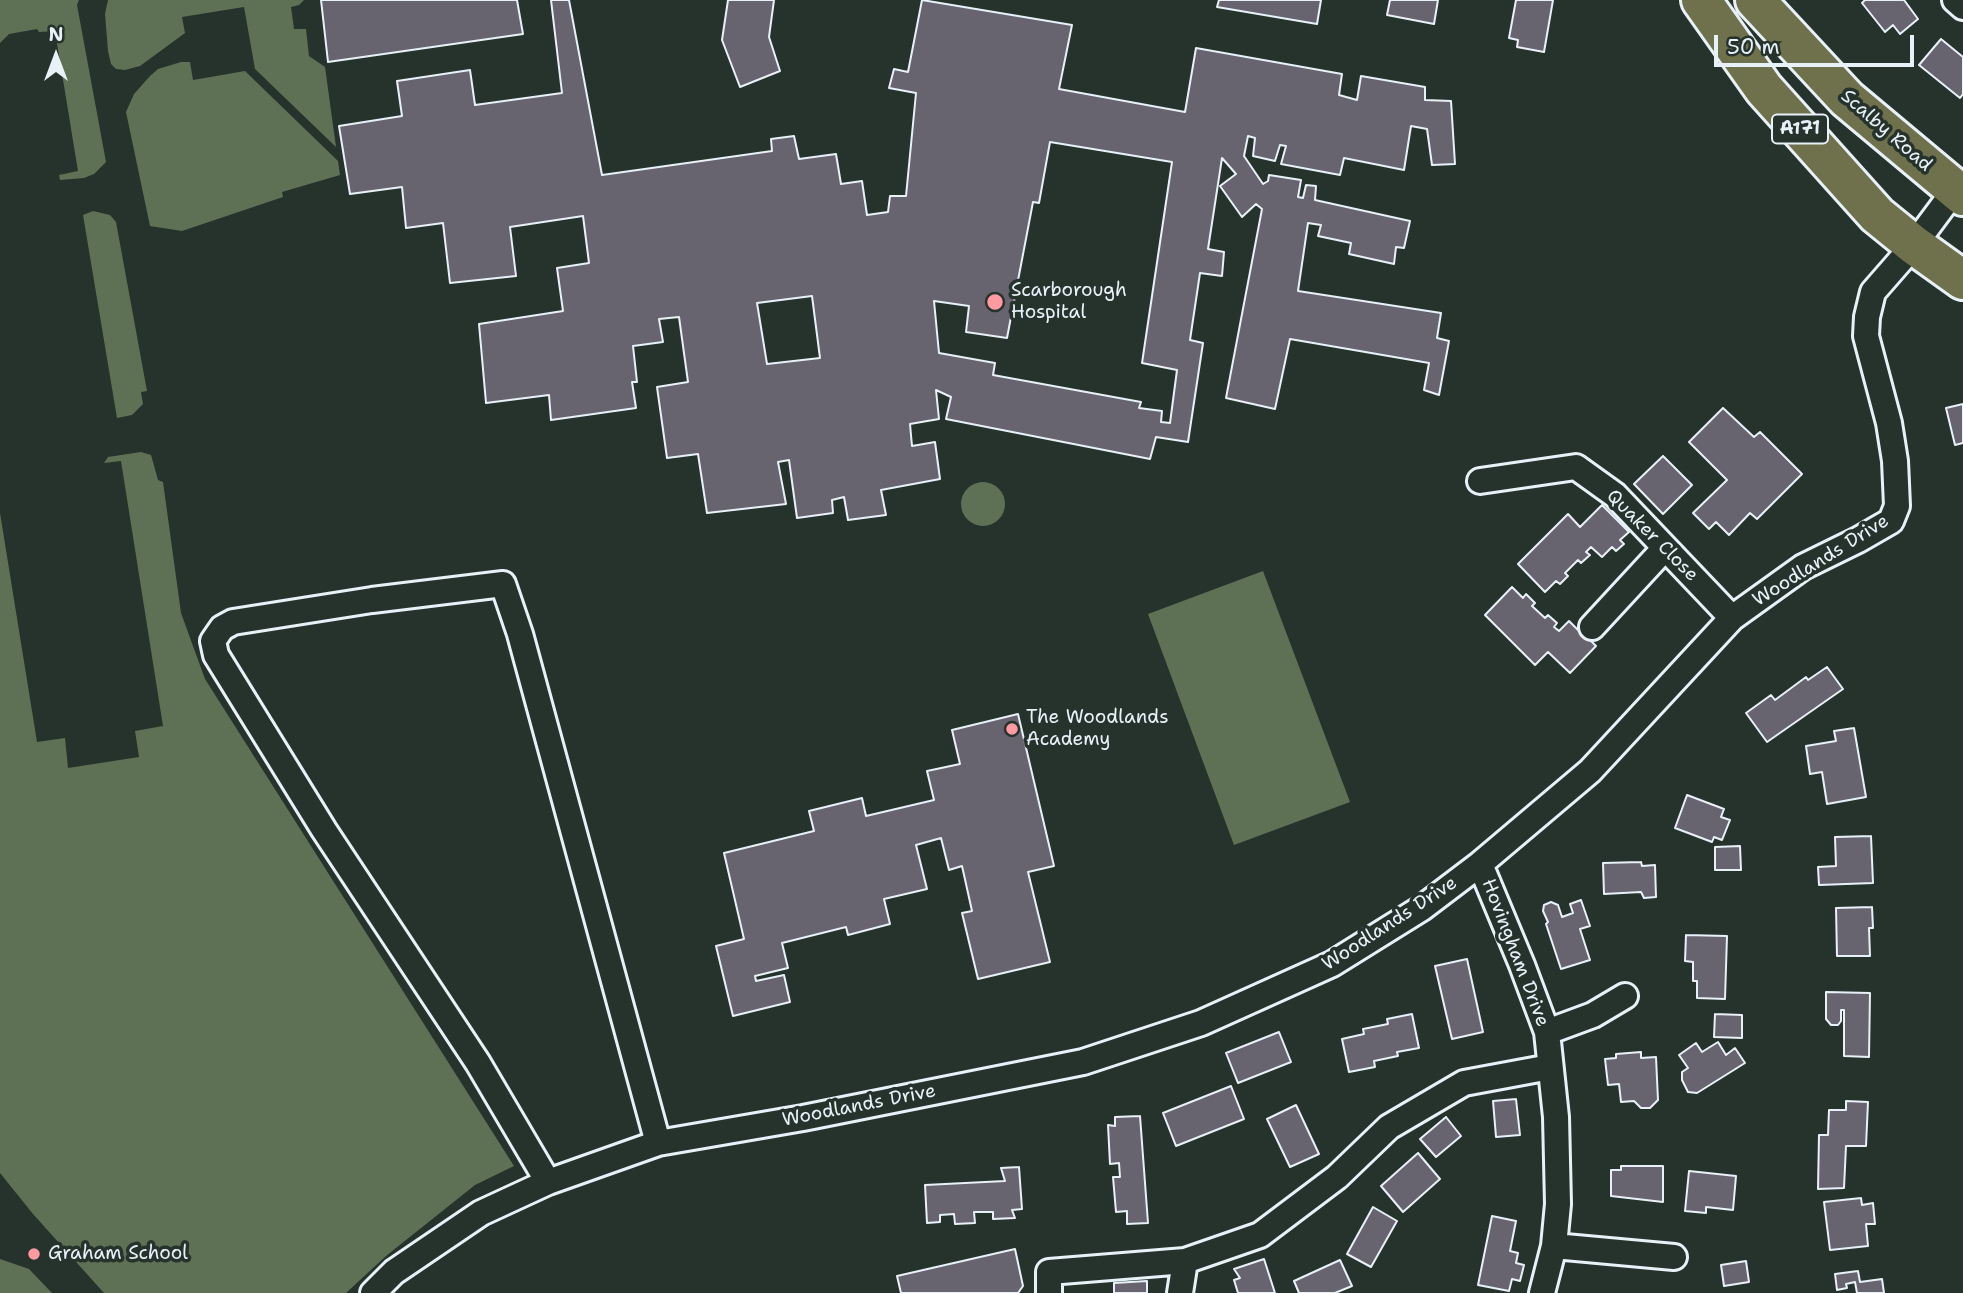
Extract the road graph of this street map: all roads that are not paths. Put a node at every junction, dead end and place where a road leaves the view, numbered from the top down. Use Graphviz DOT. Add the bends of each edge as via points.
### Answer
graph roads {
  1 [pos="1701,0"];
  2 [pos="1755,0"];
  3 [pos="1955,0"];
  4 [pos="1963,7"];
  5 [pos="1959,193"];
  6 [pos="1914,245"];
  7 [pos="1963,280"];
  8 [pos="1480,481"];
  9 [pos="1665,548"];
  10 [pos="1732,618"];
  11 [pos="1592,626"];
  12 [pos="1480,864"];
  13 [pos="1625,996"];
  14 [pos="1547,1032"];
  15 [pos="1550,1067"];
  16 [pos="658,1143"];
  17 [pos="548,1182"];
  18 [pos="1553,1246"];
  19 [pos="1674,1257"];
  20 [pos="1185,1261"];
  21 [pos="373,1293"];
  22 [pos="1049,1293"];
  23 [pos="1180,1293"];
  24 [pos="1542,1293"];
  1 -- 6 [label="highway, A171" via="1764,89 1877,215"];
  2 -- 5 [label="highway, Scalby Road / A171" via="1847,99"];
  3 -- 4 [label="street"];
  5 -- 6 [label="street, Woodlands Drive"];
  6 -- 7 [label="highway, A171"];
  6 -- 10 [label="street, Woodlands Drive" via="1873,292 1867,317 1866,336 1895,461 1897,506 1891,521 1804,567"];
  8 -- 9 [label="street, Quaker Close" via="1576,467 1615,495"];
  9 -- 10 [label="street, Quaker Close"];
  9 -- 11 [label="street"];
  10 -- 12 [label="street, Woodlands Drive" via="1590,771"];
  12 -- 14 [label="street, Hovingham Drive"];
  12 -- 16 [label="street, Woodlands Drive" via="1422,908 1332,964 1200,1023 1083,1062"];
  13 -- 14 [label="street" via="1593,1015"];
  14 -- 15 [label="street, Hovingham Drive"];
  15 -- 18 [label="street, Hovingham Drive" via="1558,1192"];
  15 -- 20 [label="street" via="1464,1083 1389,1127 1337,1177 1260,1235"];
  16 -- 17 [label="street, Woodlands Drive"];
  16 -- 17 [label="street" via="503,584 251,618 222,628 213,641 216,655 324,830 478,1063"];
  17 -- 21 [label="street, Woodlands Drive" via="481,1213 394,1272"];
  18 -- 19 [label="street"];
  18 -- 24 [label="street, Hovingham Drive"];
  20 -- 22 [label="street" via="1049,1272"];
  20 -- 23 [label="street"];
}
